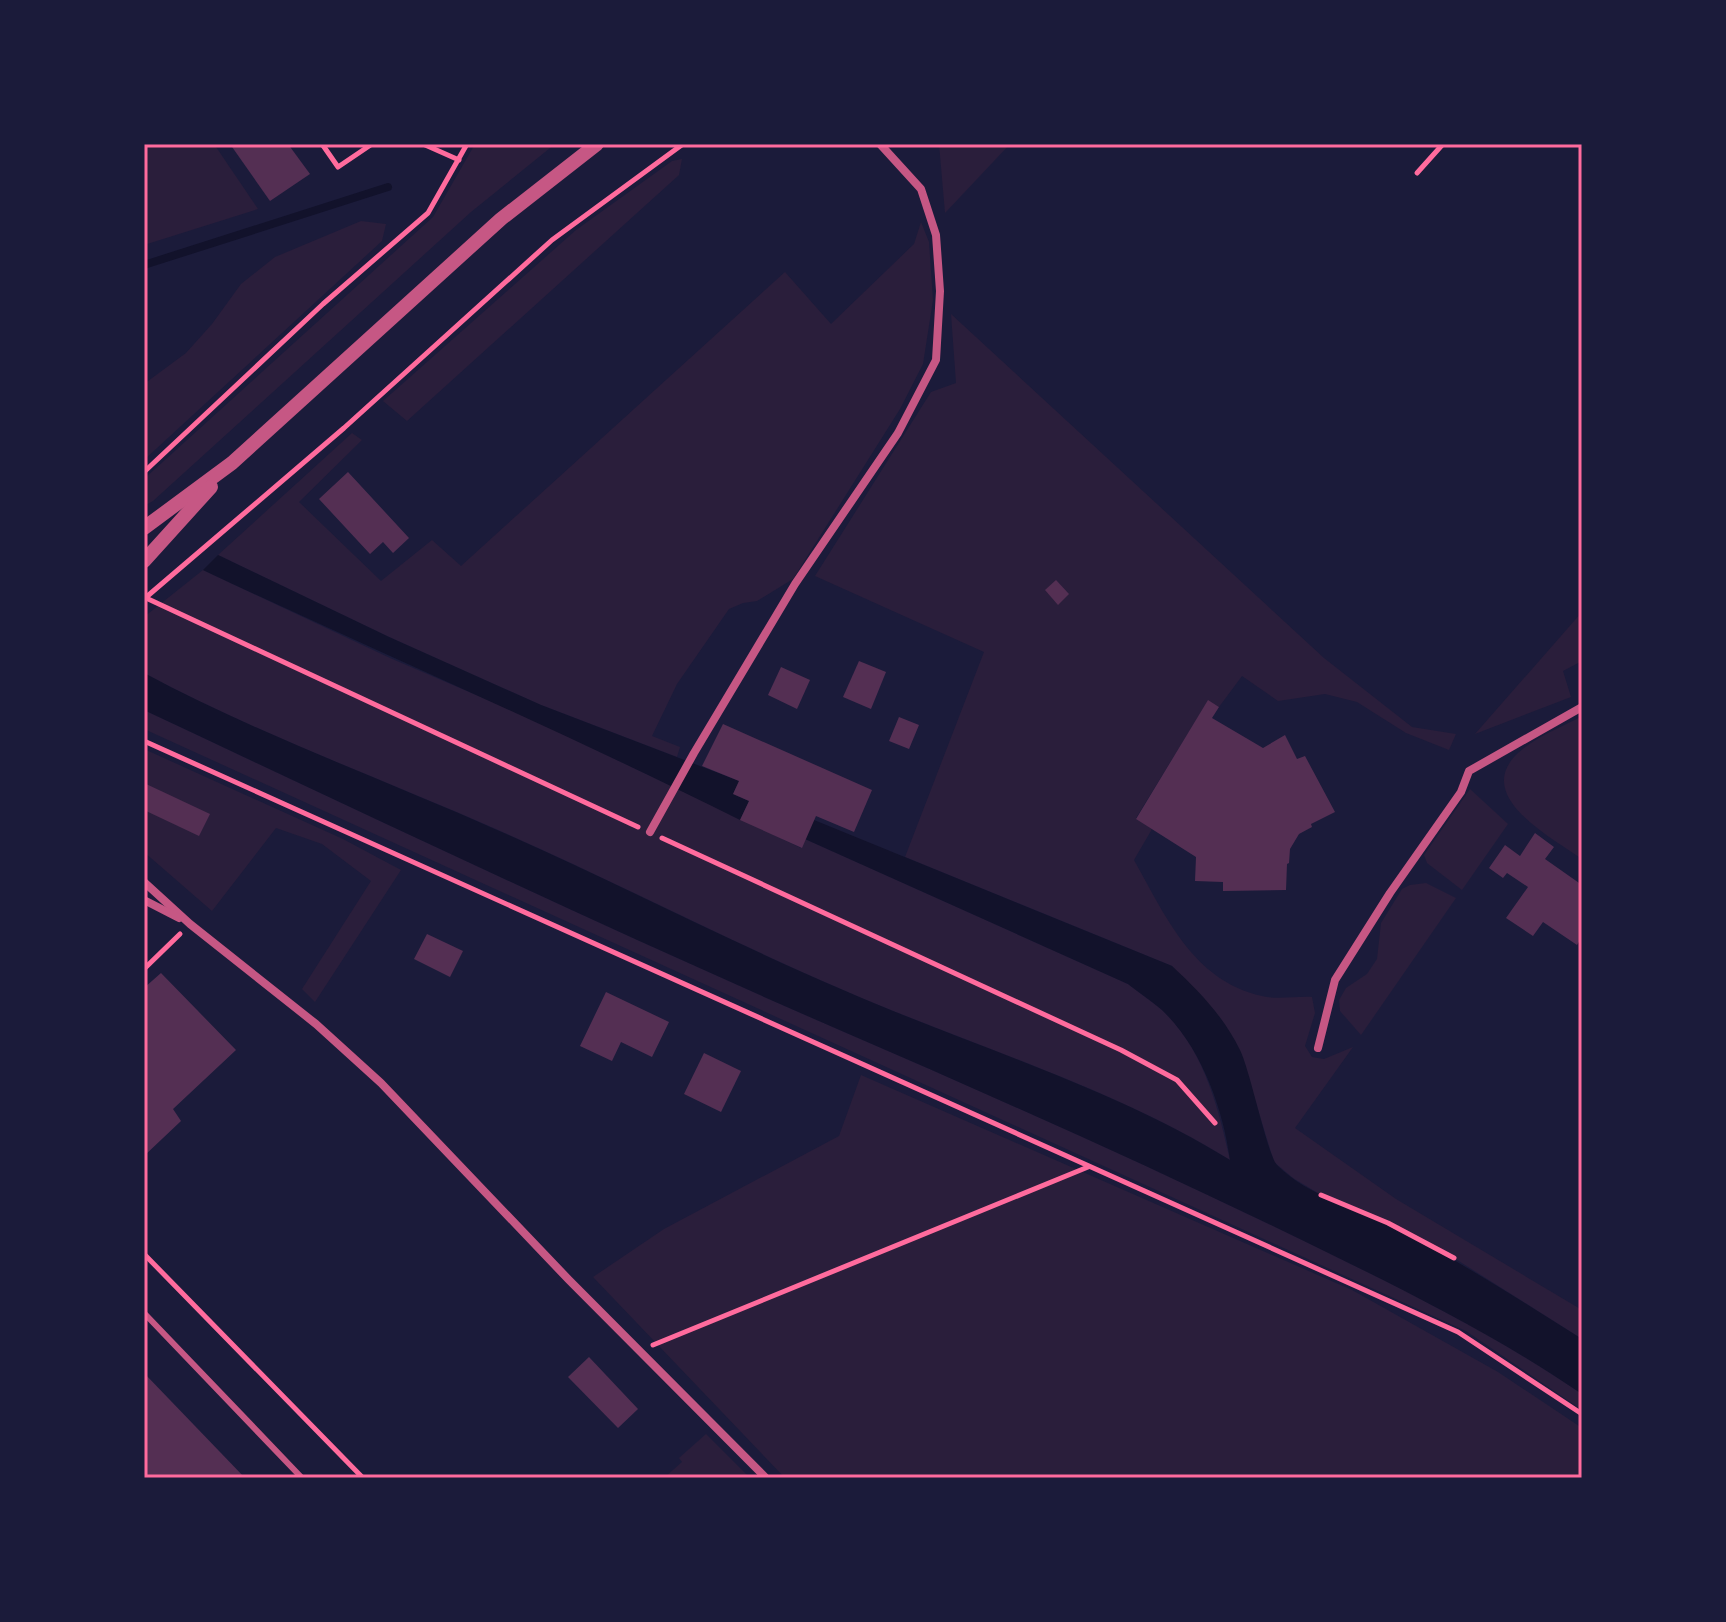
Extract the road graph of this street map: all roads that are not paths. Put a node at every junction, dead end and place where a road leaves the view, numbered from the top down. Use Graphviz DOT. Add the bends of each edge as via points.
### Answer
graph roads {
  1 [pos="597,144"];
  2 [pos="880,144"];
  3 [pos="232,463"];
  4 [pos="144,528"];
  5 [pos="144,561"];
  6 [pos="1582,707"];
  7 [pos="650,832"];
  8 [pos="144,882"];
  9 [pos="144,900"];
  10 [pos="190,924"];
  11 [pos="1318,1048"];
  12 [pos="144,1313"];
  13 [pos="302,1478"];
  14 [pos="766,1478"];
  1 -- 3 [label="street" via="501,219"];
  2 -- 7 [label="street" via="921,189 936,235 936,360 898,433 795,584"];
  3 -- 4 [label="street"];
  3 -- 5 [label="street"];
  6 -- 11 [label="street" via="1469,771 1461,792 1335,980"];
  8 -- 10 [label="street"];
  9 -- 10 [label="street"];
  10 -- 14 [label="street" via="381,1083"];
  12 -- 13 [label="lane"];
}
